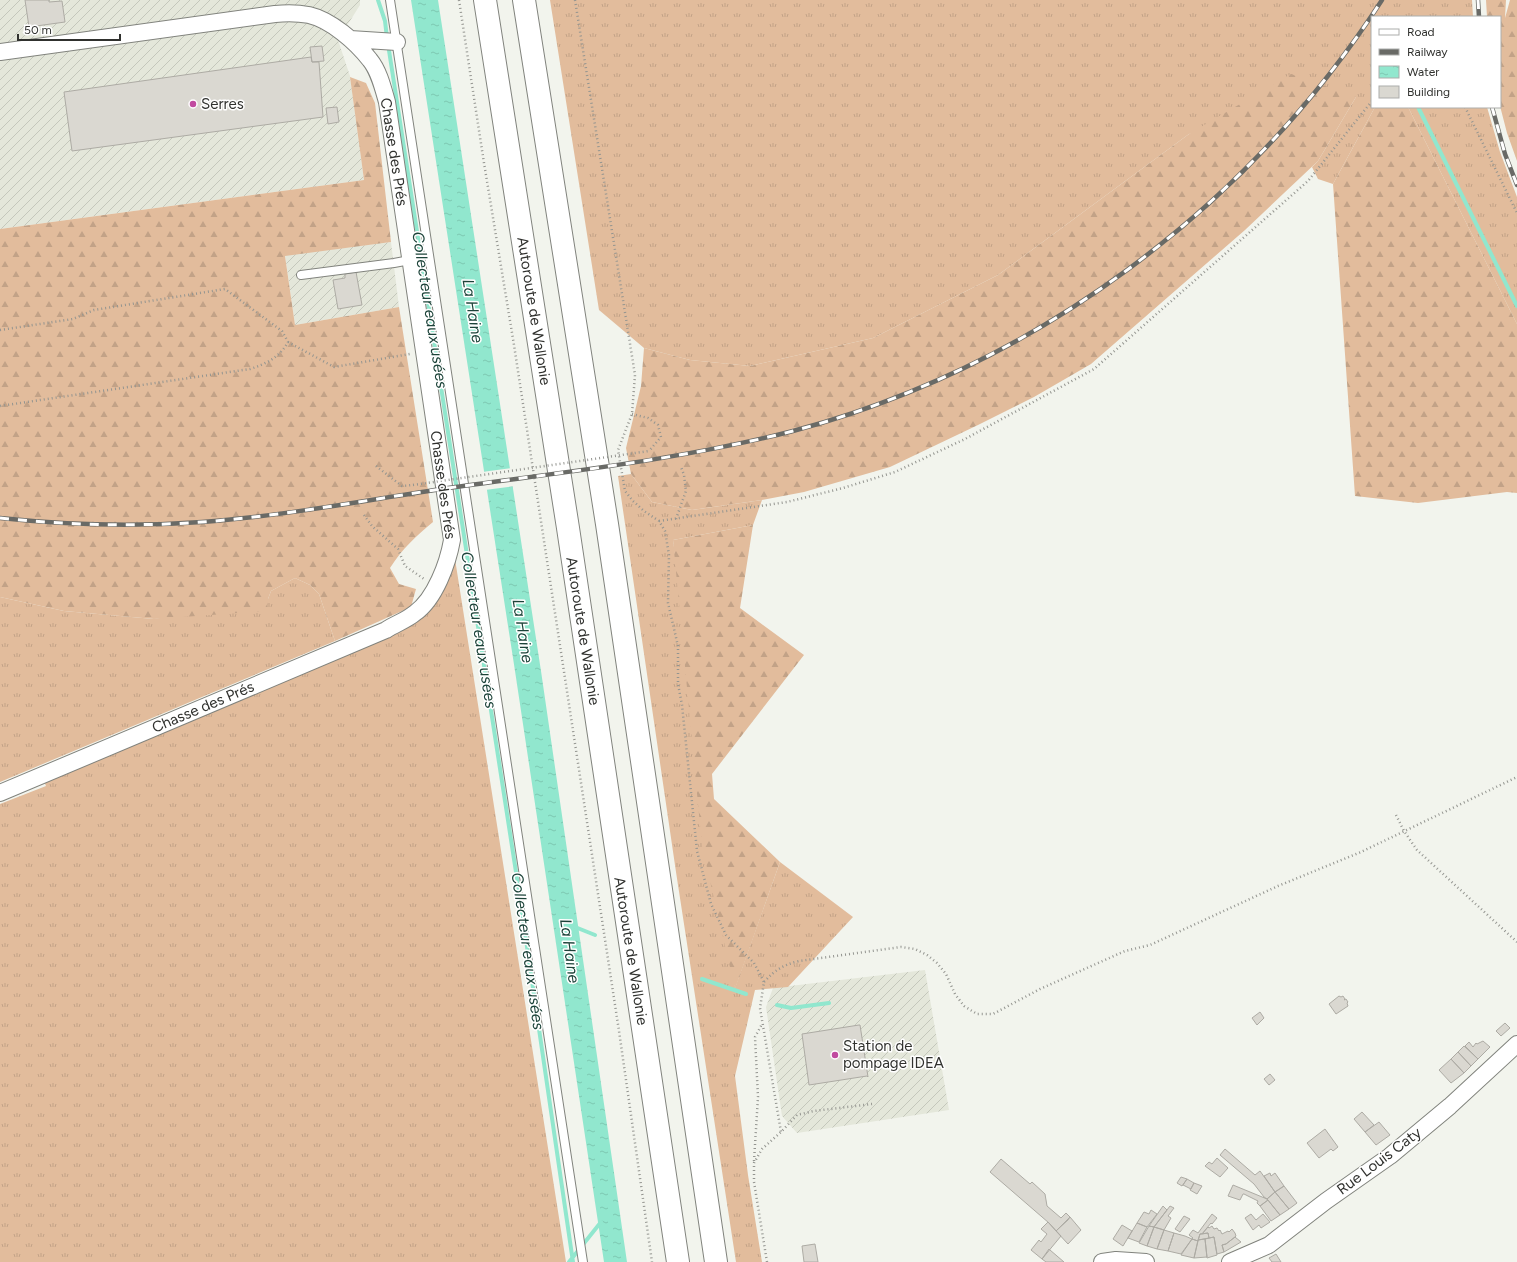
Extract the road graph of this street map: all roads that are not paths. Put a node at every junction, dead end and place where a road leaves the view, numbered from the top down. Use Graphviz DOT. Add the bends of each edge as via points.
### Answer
graph roads {
  1 [pos="390,0"];
  2 [pos="485,0"];
  3 [pos="524,0"];
  4 [pos="346,35"];
  5 [pos="397,42"];
  6 [pos="0,52"];
  7 [pos="410,260"];
  8 [pos="301,275"];
  9 [pos="0,793"];
  10 [pos="1517,1044"];
  11 [pos="583,1262"];
  12 [pos="678,1262"];
  13 [pos="716,1262"];
  14 [pos="1102,1262"];
  15 [pos="1146,1262"];
  16 [pos="1230,1262"];
  1 -- 5 [label="lane"];
  2 -- 12 [label="highway, Autoroute de Wallonie" via="569,536"];
  3 -- 13 [label="highway" via="607,524"];
  4 -- 5 [label="street"];
  4 -- 6 [label="street, Chasse des Prés" via="326,21 293,13"];
  4 -- 7 [label="street, Chasse des Prés" via="370,60 383,87"];
  5 -- 11 [label="lane"];
  7 -- 8 [label="lane"];
  7 -- 9 [label="street, Chasse des Prés" via="452,540 450,553 436,587 416,613 386,630"];
  10 -- 16 [label="street, Rue Louis Caty" via="1450,1106 1390,1156 1269,1245"];
  14 -- 15 [label="street"];
}
